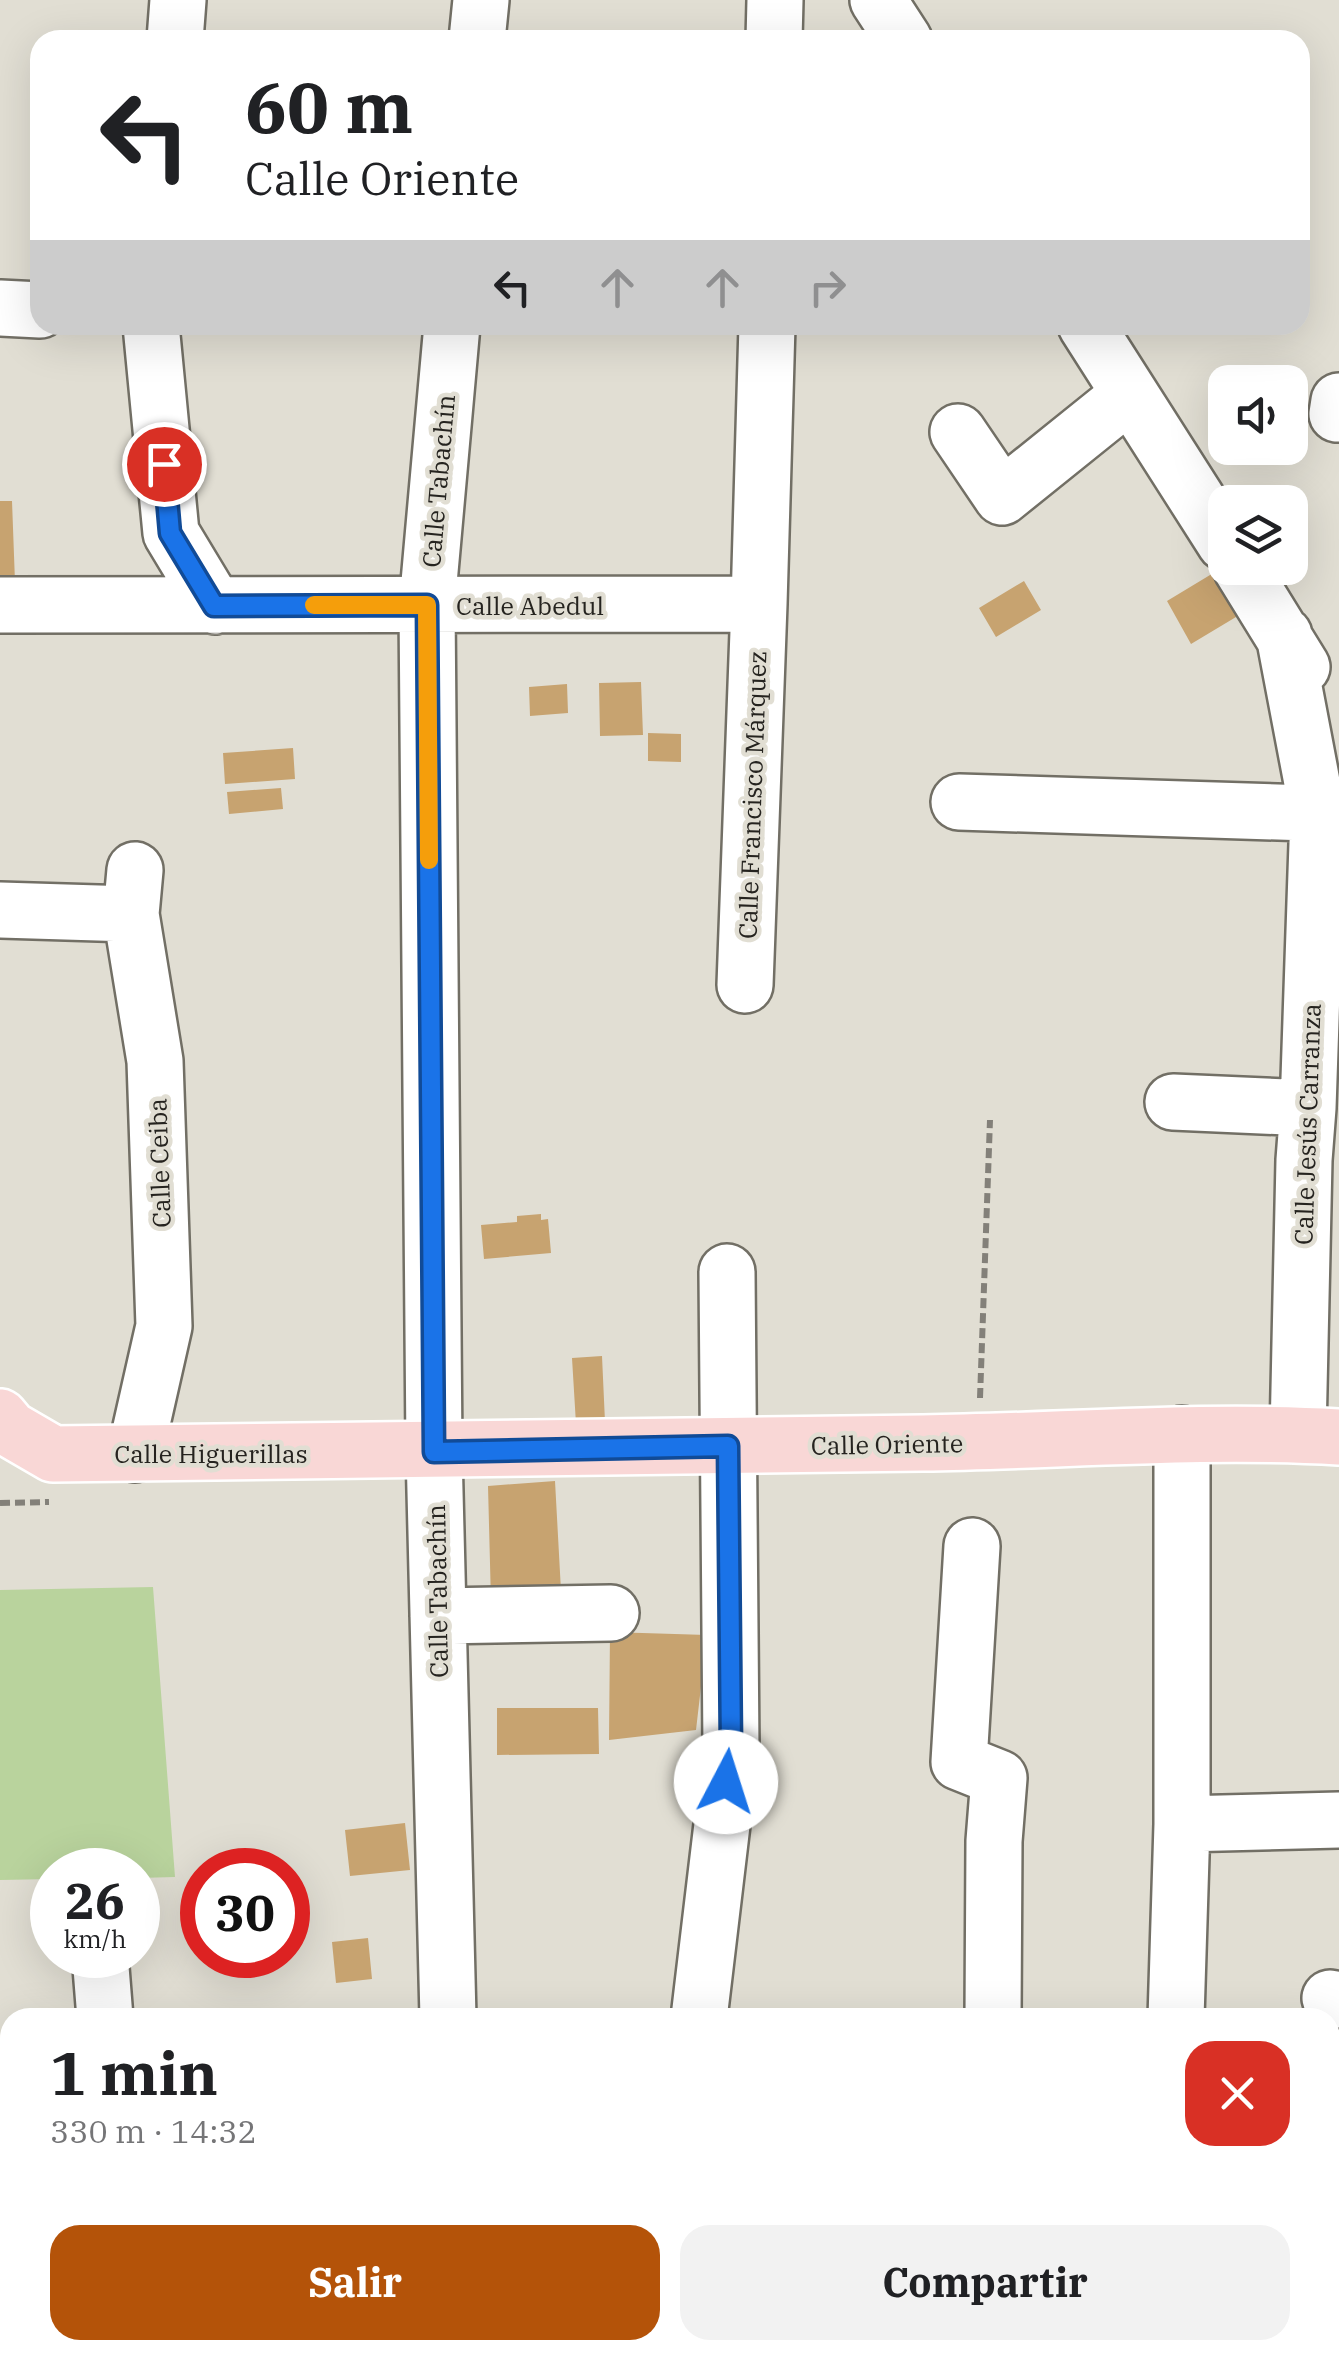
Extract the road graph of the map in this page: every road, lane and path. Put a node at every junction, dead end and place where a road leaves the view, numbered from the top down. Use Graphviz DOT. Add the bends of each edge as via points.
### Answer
graph roads {
  1 [pos="178,0"];
  2 [pos="481,0"];
  3 [pos="775,0"];
  4 [pos="878,0"];
  5 [pos="175,30"];
  6 [pos="478,30"];
  7 [pos="774,30"];
  8 [pos="898,30"];
  9 [pos="0,308"];
  10 [pos="30,310"];
  11 [pos="152,335"];
  12 [pos="451,335"];
  13 [pos="766,335"];
  14 [pos="1092,335"];
  15 [pos="1130,394"];
  16 [pos="958,432"];
  17 [pos="1208,516"];
  18 [pos="1252,585"];
  19 [pos="760,604"];
  20 [pos="427,605"];
  21 [pos="0,606"];
  22 [pos="214,606"];
  23 [pos="1284,636"];
  24 [pos="1339,736"];
  25 [pos="959,802"];
  26 [pos="1329,814"];
  27 [pos="0,910"];
  28 [pos="745,985"];
  29 [pos="1174,1102"];
  30 [pos="990,1120"];
  31 [pos="1317,1143"];
  32 [pos="727,1272"];
  33 [pos="0,1417"];
  34 [pos="1182,1434"];
  35 [pos="1318,1436"];
  36 [pos="979,1442"];
  37 [pos="728,1446"];
  38 [pos="434,1452"];
  39 [pos="135,1454"];
  40 [pos="972,1546"];
  41 [pos="611,1613"];
  42 [pos="438,1616"];
  43 [pos="1339,1820"];
  44 [pos="1182,1824"];
  45 [pos="101,1978"];
  46 [pos="103,2008"];
  47 [pos="448,2008"];
  48 [pos="700,2008"];
  49 [pos="993,2008"];
  50 [pos="1176,2008"];
  1 -- 5 [label="street"];
  2 -- 6 [label="street"];
  3 -- 7 [label="street"];
  4 -- 8 [label="street"];
  9 -- 10 [label="street"];
  11 -- 22 [label="street" via="170,533"];
  12 -- 20 [label="street, Calle Tabachín"];
  13 -- 19 [label="street, Calle Francisco Márquez"];
  14 -- 15 [label="street"];
  15 -- 16 [label="street" via="1002,497"];
  15 -- 17 [label="street"];
  18 -- 23 [label="street"];
  19 -- 20 [label="street, Calle Abedul"];
  19 -- 28 [label="street, Calle Francisco Márquez"];
  20 -- 22 [label="street, Calle Abedul"];
  20 -- 38 [label="street, Calle Tabachín"];
  21 -- 22 [label="street, Calle Abedul"];
  23 -- 24 [label="street"];
  23 -- 26 [label="street, Calle Jesús Carranza"];
  25 -- 26 [label="street"];
  26 -- 31 [label="street, Calle Jesús Carranza"];
  27 -- 39 [label="street, Calle Ceiba" via="133,892 156,1061 164,1326"];
  29 -- 31 [label="street"];
  30 -- 36 [label="path"];
  31 -- 35 [label="street, Calle Jesús Carranza"];
  32 -- 37 [label="street"];
  33 -- 39 [label="main road, Calle Higuerillas" via="53,1454"];
  34 -- 35 [label="main road, Calle Oriente"];
  34 -- 36 [label="main road, Calle Oriente"];
  34 -- 44 [label="street"];
  36 -- 37 [label="main road, Calle Oriente"];
  37 -- 38 [label="main road, Calle Oriente"];
  37 -- 48 [label="street" via="731,1748"];
  38 -- 39 [label="main road, Calle Higuerillas"];
  38 -- 42 [label="street, Calle Tabachín"];
  40 -- 49 [label="street" via="959,1762 999,1778"];
  41 -- 42 [label="street"];
  42 -- 47 [label="street, Calle Tabachín"];
  43 -- 44 [label="street"];
  44 -- 50 [label="street"];
  45 -- 46 [label="street"];
}
